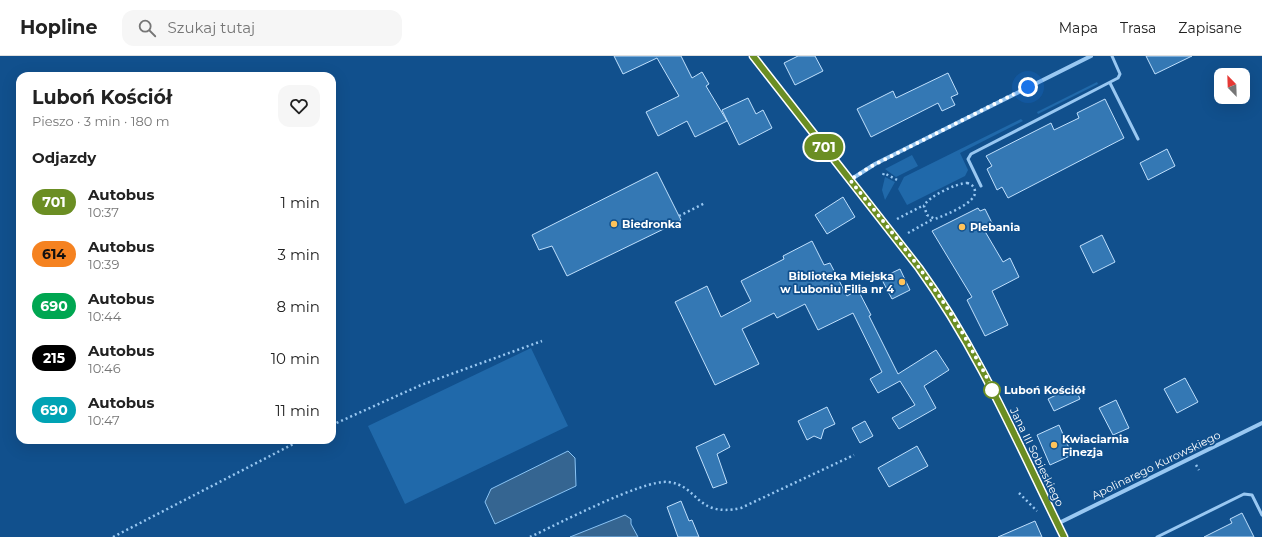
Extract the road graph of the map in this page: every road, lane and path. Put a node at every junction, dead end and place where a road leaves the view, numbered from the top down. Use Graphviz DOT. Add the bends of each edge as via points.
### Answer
graph roads {
  1 [pos="753,56"];
  2 [pos="1091,56"];
  3 [pos="1112,56"];
  4 [pos="1110,83"];
  5 [pos="1138,139"];
  6 [pos="882,175"];
  7 [pos="850,180"];
  8 [pos="899,181"];
  9 [pos="981,186"];
  10 [pos="705,203"];
  11 [pos="925,205"];
  12 [pos="678,216"];
  13 [pos="934,218"];
  14 [pos="897,219"];
  15 [pos="908,233"];
  16 [pos="542,341"];
  17 [pos="336,423"];
  18 [pos="1262,423"];
  19 [pos="293,444"];
  20 [pos="854,455"];
  21 [pos="1019,492"];
  22 [pos="1041,515"];
  23 [pos="1262,515"];
  24 [pos="1057,524"];
  25 [pos="113,537"];
  26 [pos="530,537"];
  27 [pos="1064,537"];
  28 [pos="1157,537"];
  1 -- 7 [label="street, Jana III Sobieskiego"];
  2 -- 7 [label="street" via="876,164"];
  3 -- 4 [label="lane" via="1120,74"];
  4 -- 5 [label="lane"];
  4 -- 9 [label="lane" via="973,152 968,159"];
  6 -- 8 [label="path" via="884,172"];
  7 -- 24 [label="street, Jana III Sobieskiego" via="919,268 956,323 989,383"];
  10 -- 12 [label="path"];
  11 -- 13 [label="path" via="927,215"];
  11 -- 13 [label="path" via="929,199 960,184 969,183 974,187 974,197 970,202"];
  11 -- 14 [label="path"];
  13 -- 15 [label="path"];
  16 -- 17 [label="path" via="421,385"];
  18 -- 24 [label="street, Apolinarego Kurowskiego"];
  19 -- 25 [label="path"];
  20 -- 26 [label="path" via="741,508 721,510 709,507 676,483 657,482 615,498"];
  21 -- 22 [label="path"];
  23 -- 28 [label="lane" via="1252,495 1244,494"];
  24 -- 27 [label="street, Jana III Sobieskiego"];
}
